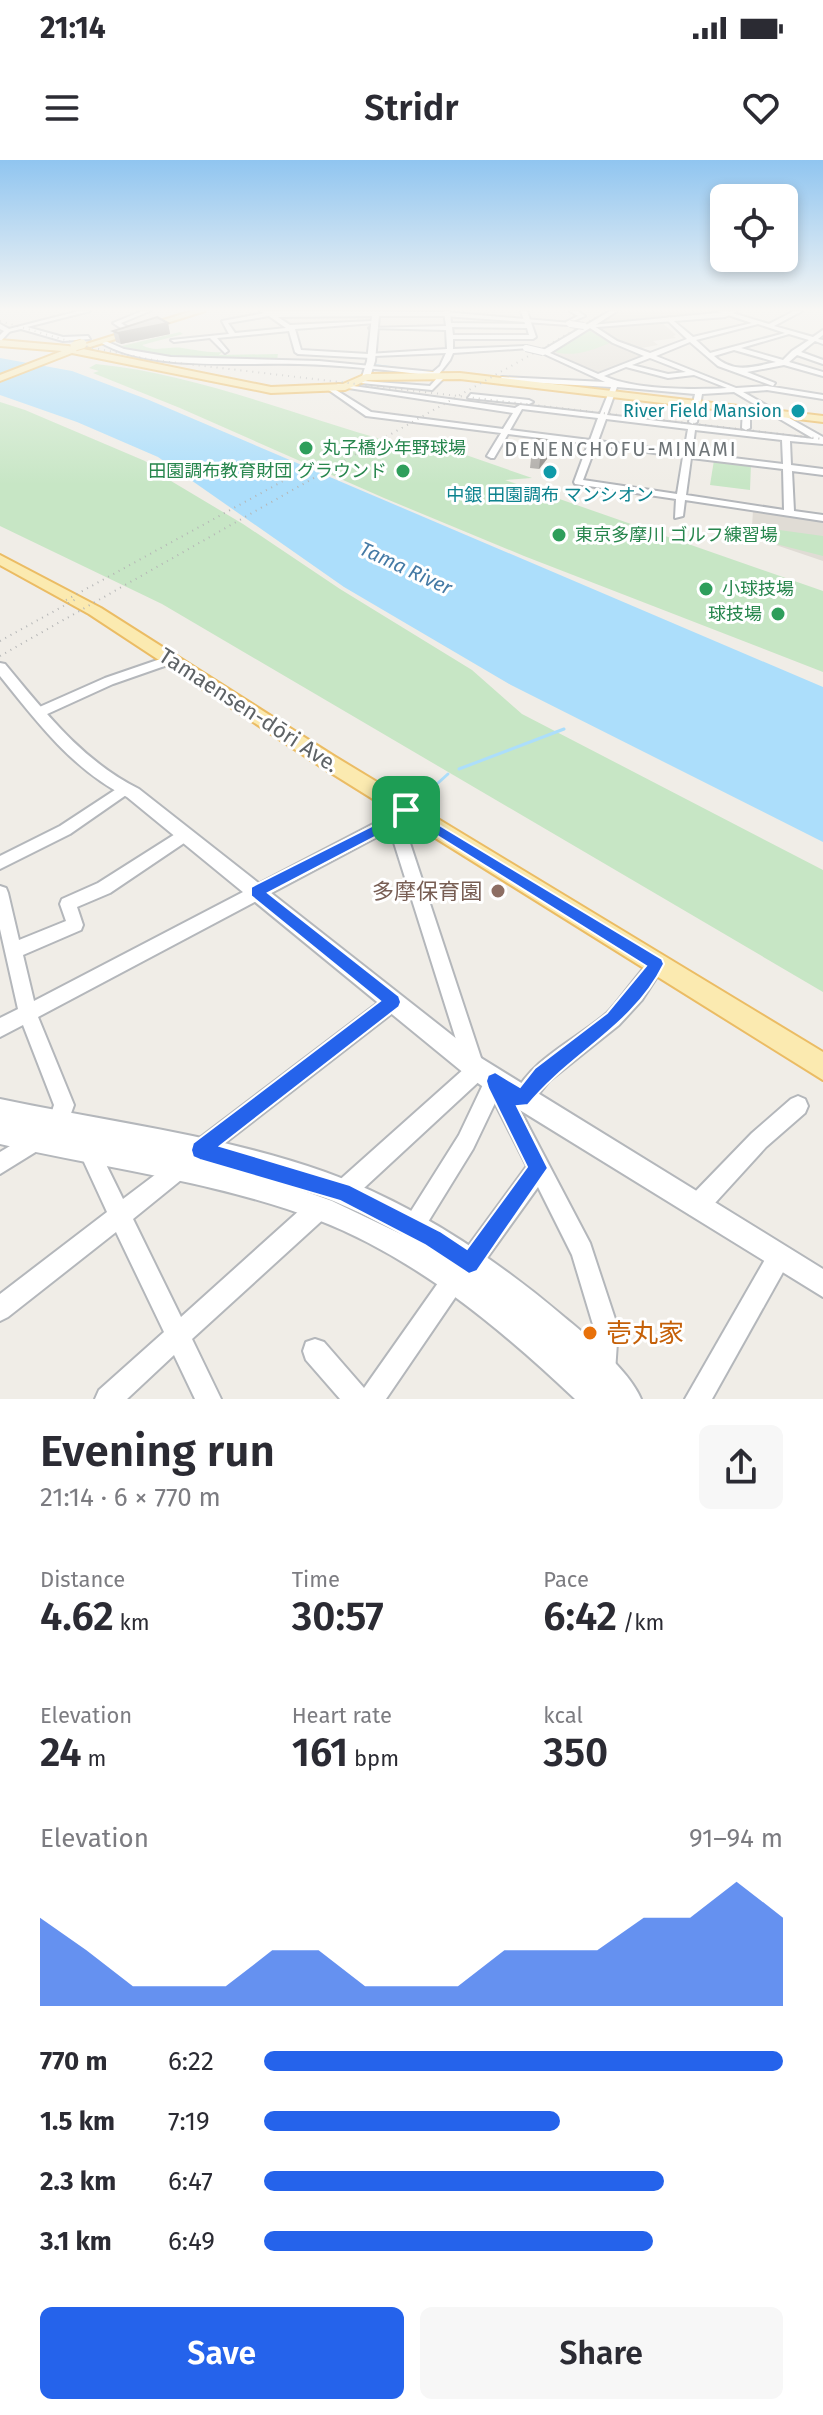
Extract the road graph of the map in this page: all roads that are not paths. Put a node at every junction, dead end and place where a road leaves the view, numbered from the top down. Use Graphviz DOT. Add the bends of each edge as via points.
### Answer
graph roads {
  1 [pos="20,369"];
  2 [pos="174,369"];
  3 [pos="367,369"];
  4 [pos="413,369"];
  5 [pos="443,369"];
  6 [pos="583,369"];
  7 [pos="615,369"];
  8 [pos="639,369"];
  9 [pos="688,369"];
  10 [pos="730,369"];
  11 [pos="754,369"];
  12 [pos="738,372"];
  13 [pos="700,373"];
  14 [pos="437,375"];
  15 [pos="599,376"];
  16 [pos="0,377"];
  17 [pos="498,379"];
  18 [pos="362,380"];
  19 [pos="535,384"];
  20 [pos="326,386"];
  21 [pos="338,386"];
  22 [pos="817,386"];
  23 [pos="613,389"];
  24 [pos="735,389"];
  25 [pos="471,396"];
  26 [pos="823,397"];
  27 [pos="698,398"];
  28 [pos="787,400"];
  29 [pos="524,402"];
  30 [pos="823,403"];
  31 [pos="746,410"];
  32 [pos="518,411"];
  33 [pos="778,413"];
  34 [pos="604,414"];
  35 [pos="823,419"];
  36 [pos="692,424"];
  37 [pos="746,428"];
  38 [pos="506,432"];
  39 [pos="786,438"];
  40 [pos="822,439"];
  41 [pos="592,442"];
  42 [pos="687,455"];
  43 [pos="491,456"];
  44 [pos="786,467"];
  45 [pos="823,472"];
  46 [pos="680,498"];
  47 [pos="789,513"];
  48 [pos="678,516"];
  49 [pos="823,518"];
  50 [pos="0,559"];
  51 [pos="172,659"];
  52 [pos="5,679"];
  53 [pos="40,712"];
  54 [pos="124,789"];
  55 [pos="400,815"];
  56 [pos="185,835"];
  57 [pos="0,863"];
  58 [pos="256,892"];
  59 [pos="0,893"];
  60 [pos="15,950"];
  61 [pos="656,964"];
  62 [pos="393,1002"];
  63 [pos="28,1015"];
  64 [pos="0,1028"];
  65 [pos="823,1067"];
  66 [pos="482,1072"];
  67 [pos="522,1099"];
  68 [pos="798,1106"];
  69 [pos="0,1110"];
  70 [pos="58,1123"];
  71 [pos="0,1132"];
  72 [pos="35,1141"];
  73 [pos="88,1149"];
  74 [pos="200,1150"];
  75 [pos="0,1164"];
  76 [pos="538,1168"];
  77 [pos="179,1169"];
  78 [pos="343,1192"];
  79 [pos="697,1206"];
  80 [pos="319,1208"];
  81 [pos="120,1215"];
  82 [pos="412,1227"];
  83 [pos="779,1257"];
  84 [pos="461,1272"];
  85 [pos="823,1284"];
  86 [pos="0,1309"];
  87 [pos="177,1337"];
  88 [pos="315,1351"];
  89 [pos="603,1372"];
  90 [pos="108,1399"];
  91 [pos="208,1399"];
  92 [pos="357,1399"];
  93 [pos="371,1399"];
  94 [pos="596,1399"];
  95 [pos="627,1399"];
  96 [pos="698,1399"];
  1 -- 16 [label="main road"];
  2 -- 20 [label="main road" via="271,390"];
  3 -- 18 [label="street"];
  4 -- 14 [label="street"];
  5 -- 14 [label="street"];
  6 -- 15 [label="street"];
  7 -- 15 [label="street"];
  8 -- 13 [label="street" via="668,376"];
  9 -- 13 [label="street"];
  10 -- 12 [label="street"];
  11 -- 12 [label="street"];
  12 -- 28 [label="street"];
  13 -- 24 [label="street"];
  14 -- 17 [label="main road"];
  14 -- 18 [label="main road"];
  15 -- 23 [label="street" via="614,382"];
  17 -- 19 [label="main road"];
  17 -- 23 [label="street"];
  18 -- 21 [label="main road"];
  19 -- 23 [label="main road"];
  19 -- 29 [label="street"];
  20 -- 21 [label="main road"];
  20 -- 38 [label="street" via="369,414"];
  21 -- 32 [label="street"];
  22 -- 28 [label="street"];
  23 -- 27 [label="main road"];
  23 -- 34 [label="street"];
  24 -- 27 [label="street"];
  24 -- 28 [label="street"];
  24 -- 33 [label="street"];
  25 -- 29 [label="street"];
  26 -- 28 [label="street"];
  27 -- 31 [label="main road"];
  27 -- 36 [label="street"];
  28 -- 30 [label="street"];
  28 -- 33 [label="main road"];
  28 -- 35 [label="main road"];
  29 -- 34 [label="street"];
  31 -- 33 [label="main road"];
  31 -- 37 [label="street"];
  32 -- 34 [label="street" via="520,407"];
  32 -- 38 [label="street"];
  33 -- 40 [label="street"];
  34 -- 36 [label="street"];
  34 -- 41 [label="street"];
  36 -- 37 [label="street"];
  36 -- 39 [label="street"];
  36 -- 42 [label="street"];
  37 -- 40 [label="street"];
  38 -- 41 [label="street"];
  38 -- 43 [label="street"];
  39 -- 40 [label="street"];
  39 -- 44 [label="street"];
  41 -- 42 [label="street"];
  41 -- 46 [label="street" via="579,483"];
  42 -- 44 [label="street"];
  42 -- 46 [label="street"];
  44 -- 45 [label="street"];
  44 -- 47 [label="street"];
  46 -- 47 [label="street"];
  46 -- 48 [label="street"];
  47 -- 49 [label="street"];
  50 -- 51 [label="main road, Tamaensen-dōri Ave."];
  51 -- 53 [label="street"];
  51 -- 55 [label="main road, Tamaensen-dōri Ave."];
  52 -- 53 [label="street"];
  53 -- 54 [label="street" via="80,761"];
  54 -- 56 [label="street"];
  54 -- 57 [label="street" via="65,830"];
  55 -- 58 [label="street"];
  55 -- 61 [label="main road, Tamaensen-dōri Ave."];
  55 -- 66 [label="street"];
  56 -- 58 [label="street"];
  56 -- 60 [label="street" via="104,888 68,904 75,925"];
  58 -- 62 [label="street"];
  58 -- 63 [label="street"];
  59 -- 60 [label="street"];
  60 -- 63 [label="street"];
  61 -- 65 [label="main road, Tamaensen-dōri Ave."];
  61 -- 67 [label="street" via="613,1019 542,1074"];
  62 -- 66 [label="street"];
  62 -- 74 [label="street"];
  63 -- 64 [label="street"];
  63 -- 70 [label="street" via="64,1105"];
  66 -- 67 [label="street"];
  66 -- 76 [label="street"];
  66 -- 78 [label="street"];
  66 -- 82 [label="street" via="466,1142"];
  67 -- 79 [label="street"];
  68 -- 79 [label="street"];
  69 -- 70 [label="street"];
  70 -- 74 [label="street"];
  71 -- 72 [label="street"];
  72 -- 73 [label="street"];
  72 -- 75 [label="street"];
  73 -- 77 [label="street"];
  73 -- 81 [label="street"];
  74 -- 78 [label="street"];
  76 -- 84 [label="street"];
  76 -- 89 [label="street" via="586,1264 606,1328"];
  77 -- 80 [label="street"];
  77 -- 81 [label="street"];
  78 -- 82 [label="street"];
  79 -- 83 [label="street"];
  80 -- 84 [label="street"];
  80 -- 87 [label="street"];
  81 -- 86 [label="street"];
  81 -- 87 [label="street"];
  82 -- 84 [label="street"];
  83 -- 85 [label="street"];
  83 -- 96 [label="street"];
  84 -- 89 [label="street" via="559,1332"];
  84 -- 93 [label="street"];
  84 -- 94 [label="street"];
  87 -- 90 [label="street"];
  87 -- 91 [label="street"];
  88 -- 92 [label="street"];
  89 -- 94 [label="street"];
  89 -- 95 [label="street"];
}
